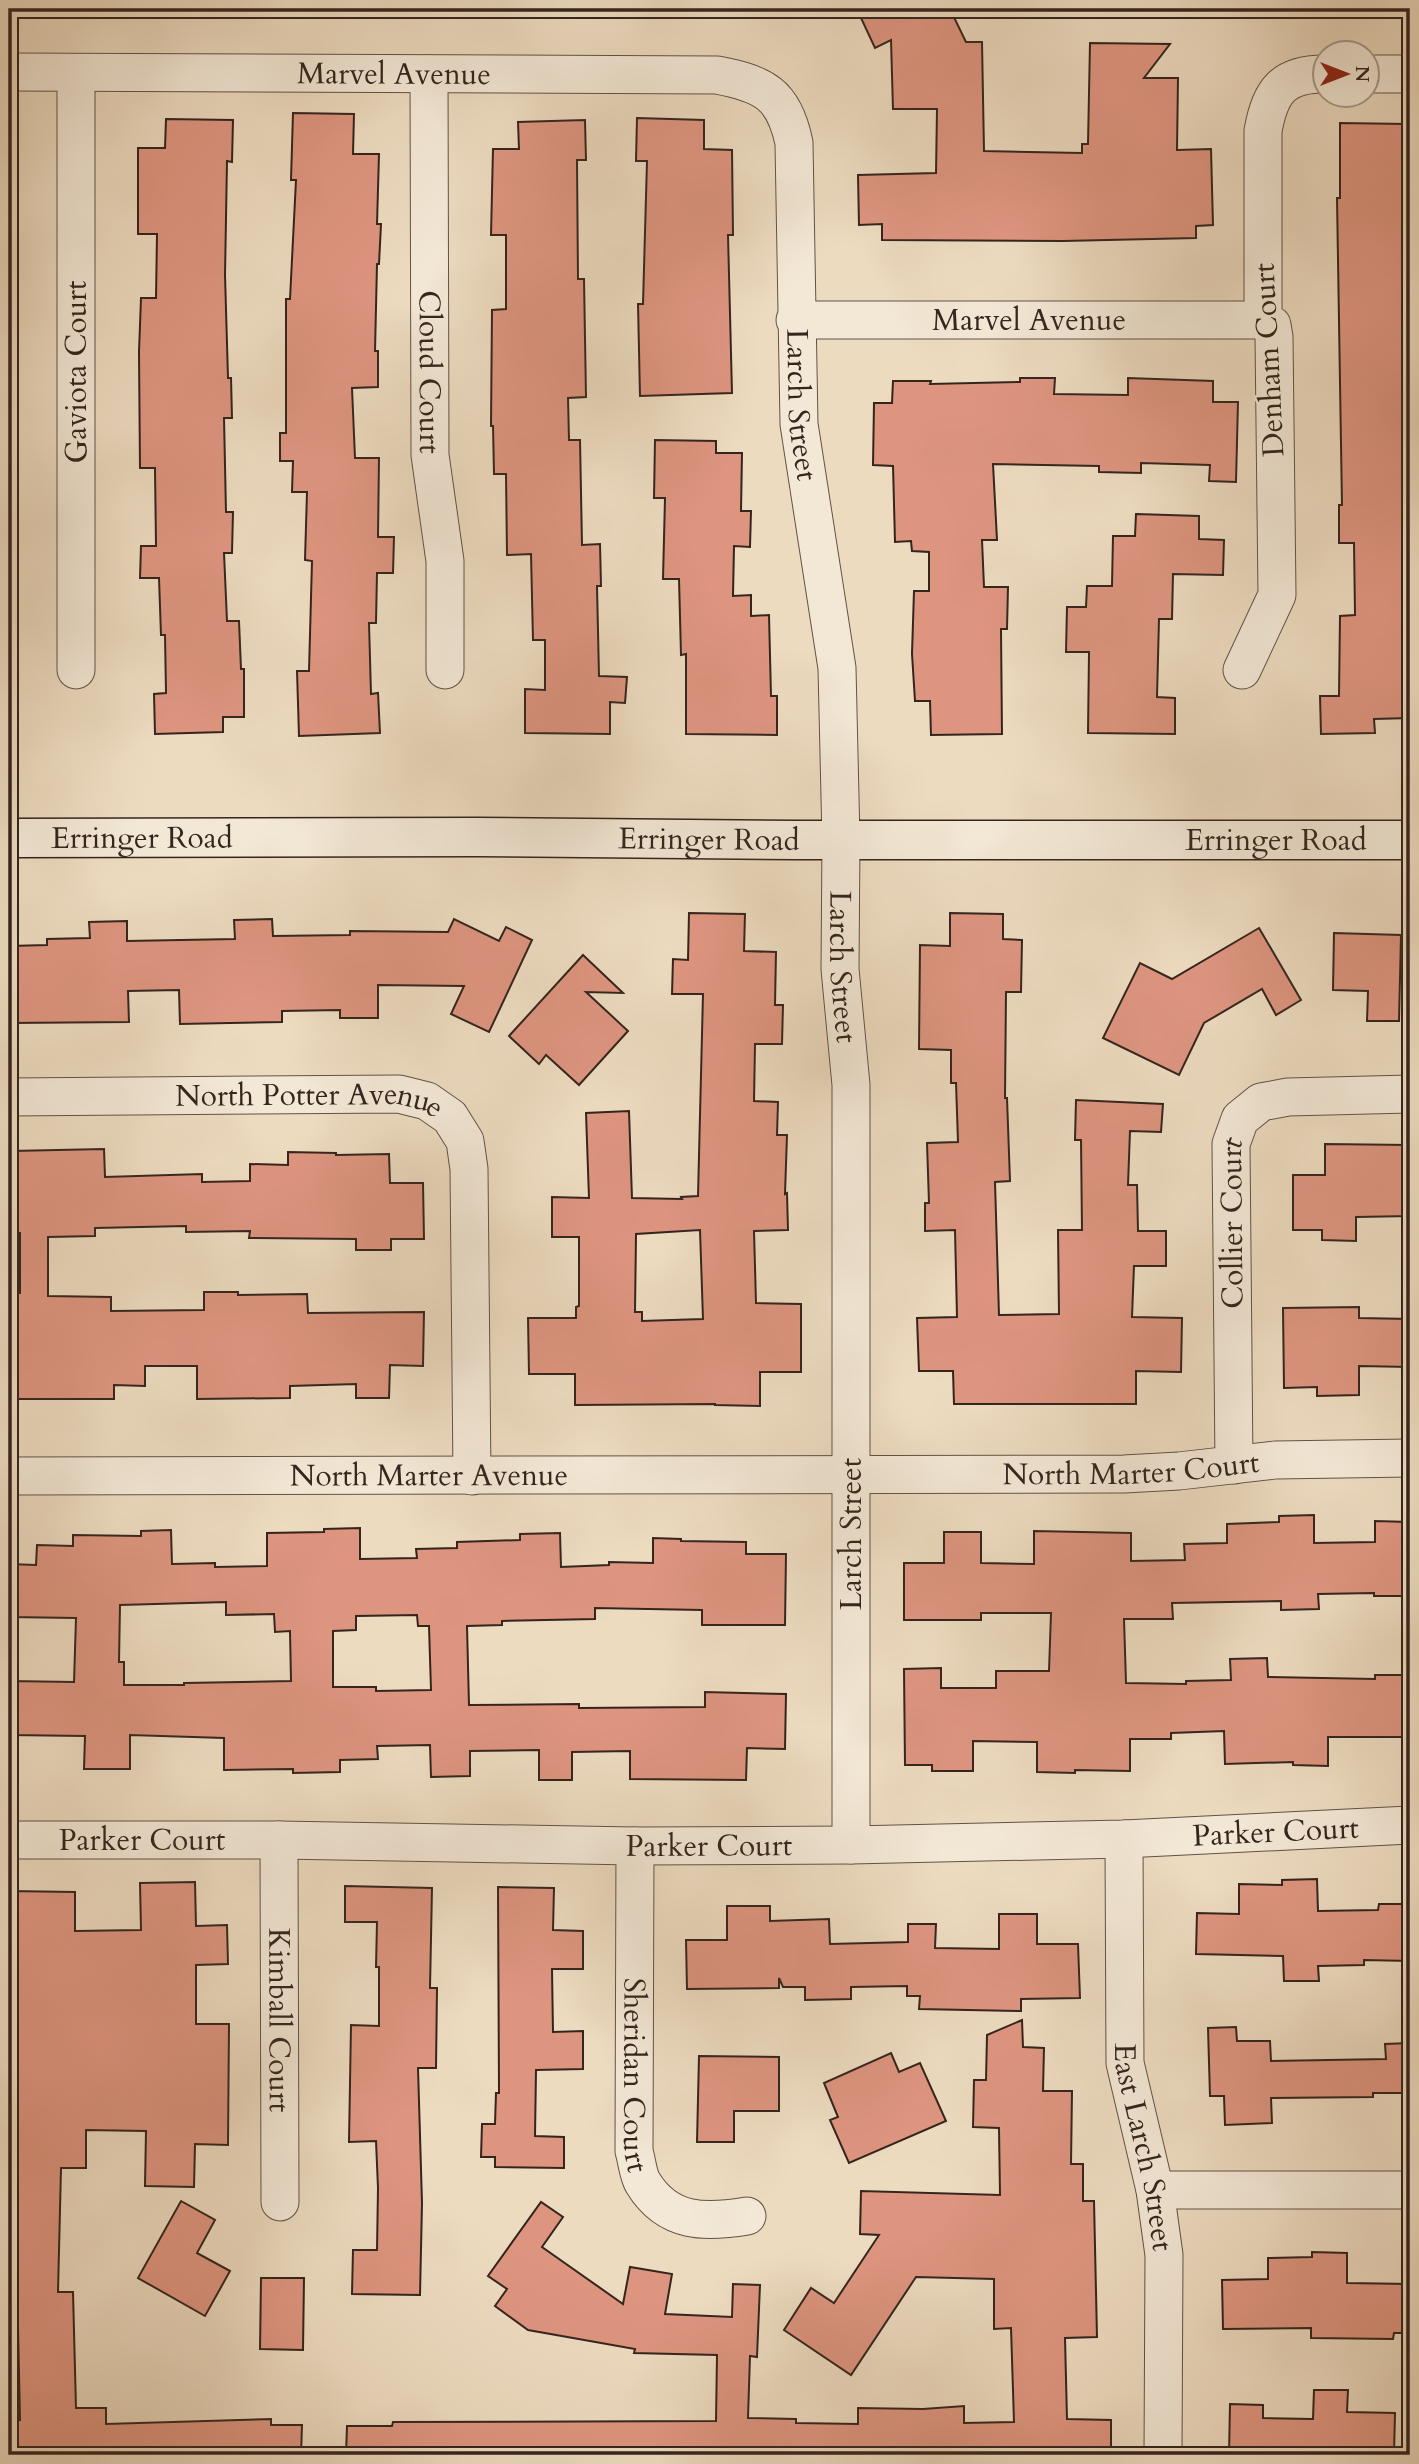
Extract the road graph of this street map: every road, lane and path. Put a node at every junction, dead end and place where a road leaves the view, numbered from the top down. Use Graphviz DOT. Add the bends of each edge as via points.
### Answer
graph roads {
  1 [pos="9,72"];
  2 [pos="76,74"];
  3 [pos="429,74"];
  4 [pos="1380,74"];
  5 [pos="1410,74"];
  6 [pos="1310,75"];
  7 [pos="775,97"];
  8 [pos="795,320"];
  9 [pos="1263,320"];
  10 [pos="76,670"];
  11 [pos="445,670"];
  12 [pos="1242,670"];
  13 [pos="9,838"];
  14 [pos="841,840"];
  15 [pos="1410,840"];
  16 [pos="1410,1094"];
  17 [pos="9,1097"];
  18 [pos="1410,1458"];
  19 [pos="1234,1465"];
  20 [pos="9,1476"];
  21 [pos="472,1476"];
  22 [pos="851,1476"];
  23 [pos="1410,1825"];
  24 [pos="1124,1839"];
  25 [pos="9,1840"];
  26 [pos="279,1840"];
  27 [pos="851,1845"];
  28 [pos="635,1846"];
  29 [pos="1155,2190"];
  30 [pos="1410,2190"];
  31 [pos="280,2202"];
  32 [pos="747,2216"];
  33 [pos="1163,2455"];
  1 -- 2 [label="street, Marvel Avenue"];
  2 -- 3 [label="street, Marvel Avenue"];
  2 -- 10 [label="street, Gaviota Court"];
  3 -- 7 [label="street, Marvel Avenue" via="717,75 747,81"];
  3 -- 11 [label="street, Cloud Court" via="430,455 445,561"];
  4 -- 5 [label="street"];
  6 -- 9 [label="street, Denham Court" via="1294,77 1280,87 1267,107 1263,131"];
  7 -- 8 [label="street, Larch Street" via="789,118 794,143"];
  8 -- 9 [label="street, Marvel Avenue"];
  8 -- 14 [label="street, Larch Street" via="799,424 837,668"];
  9 -- 12 [label="street, Denham Court" via="1272,325 1274,337 1278,595"];
  13 -- 14 [label="main road, Erringer Road"];
  14 -- 15 [label="main road, Erringer Road"];
  14 -- 22 [label="street, Larch Street" via="839,969 851,1085"];
  16 -- 19 [label="street, Collier Court" via="1288,1097 1261,1102 1240,1119 1231,1144"];
  17 -- 21 [label="street, North Potter Avenue" via="400,1094 427,1101 450,1117 465,1141 469,1169"];
  18 -- 19 [label="street, North Marter Court"];
  19 -- 22 [label="street, North Marter Court" via="1124,1474"];
  20 -- 21 [label="street, North Marter Avenue"];
  21 -- 22 [label="street, North Marter Avenue"];
  22 -- 27 [label="street, Larch Street"];
  23 -- 24 [label="street, Parker Court"];
  24 -- 27 [label="street, Parker Court"];
  24 -- 29 [label="street, East Larch Street" via="1125,2063"];
  25 -- 26 [label="street, Parker Court"];
  26 -- 28 [label="street, Parker Court"];
  26 -- 31 [label="street, Kimball Court"];
  27 -- 28 [label="street, Parker Court"];
  28 -- 32 [label="street, Sheridan Court" via="634,2151 642,2182 663,2207 692,2220"];
  29 -- 30 [label="street"];
  29 -- 33 [label="street, East Larch Street" via="1164,2255"];
}
